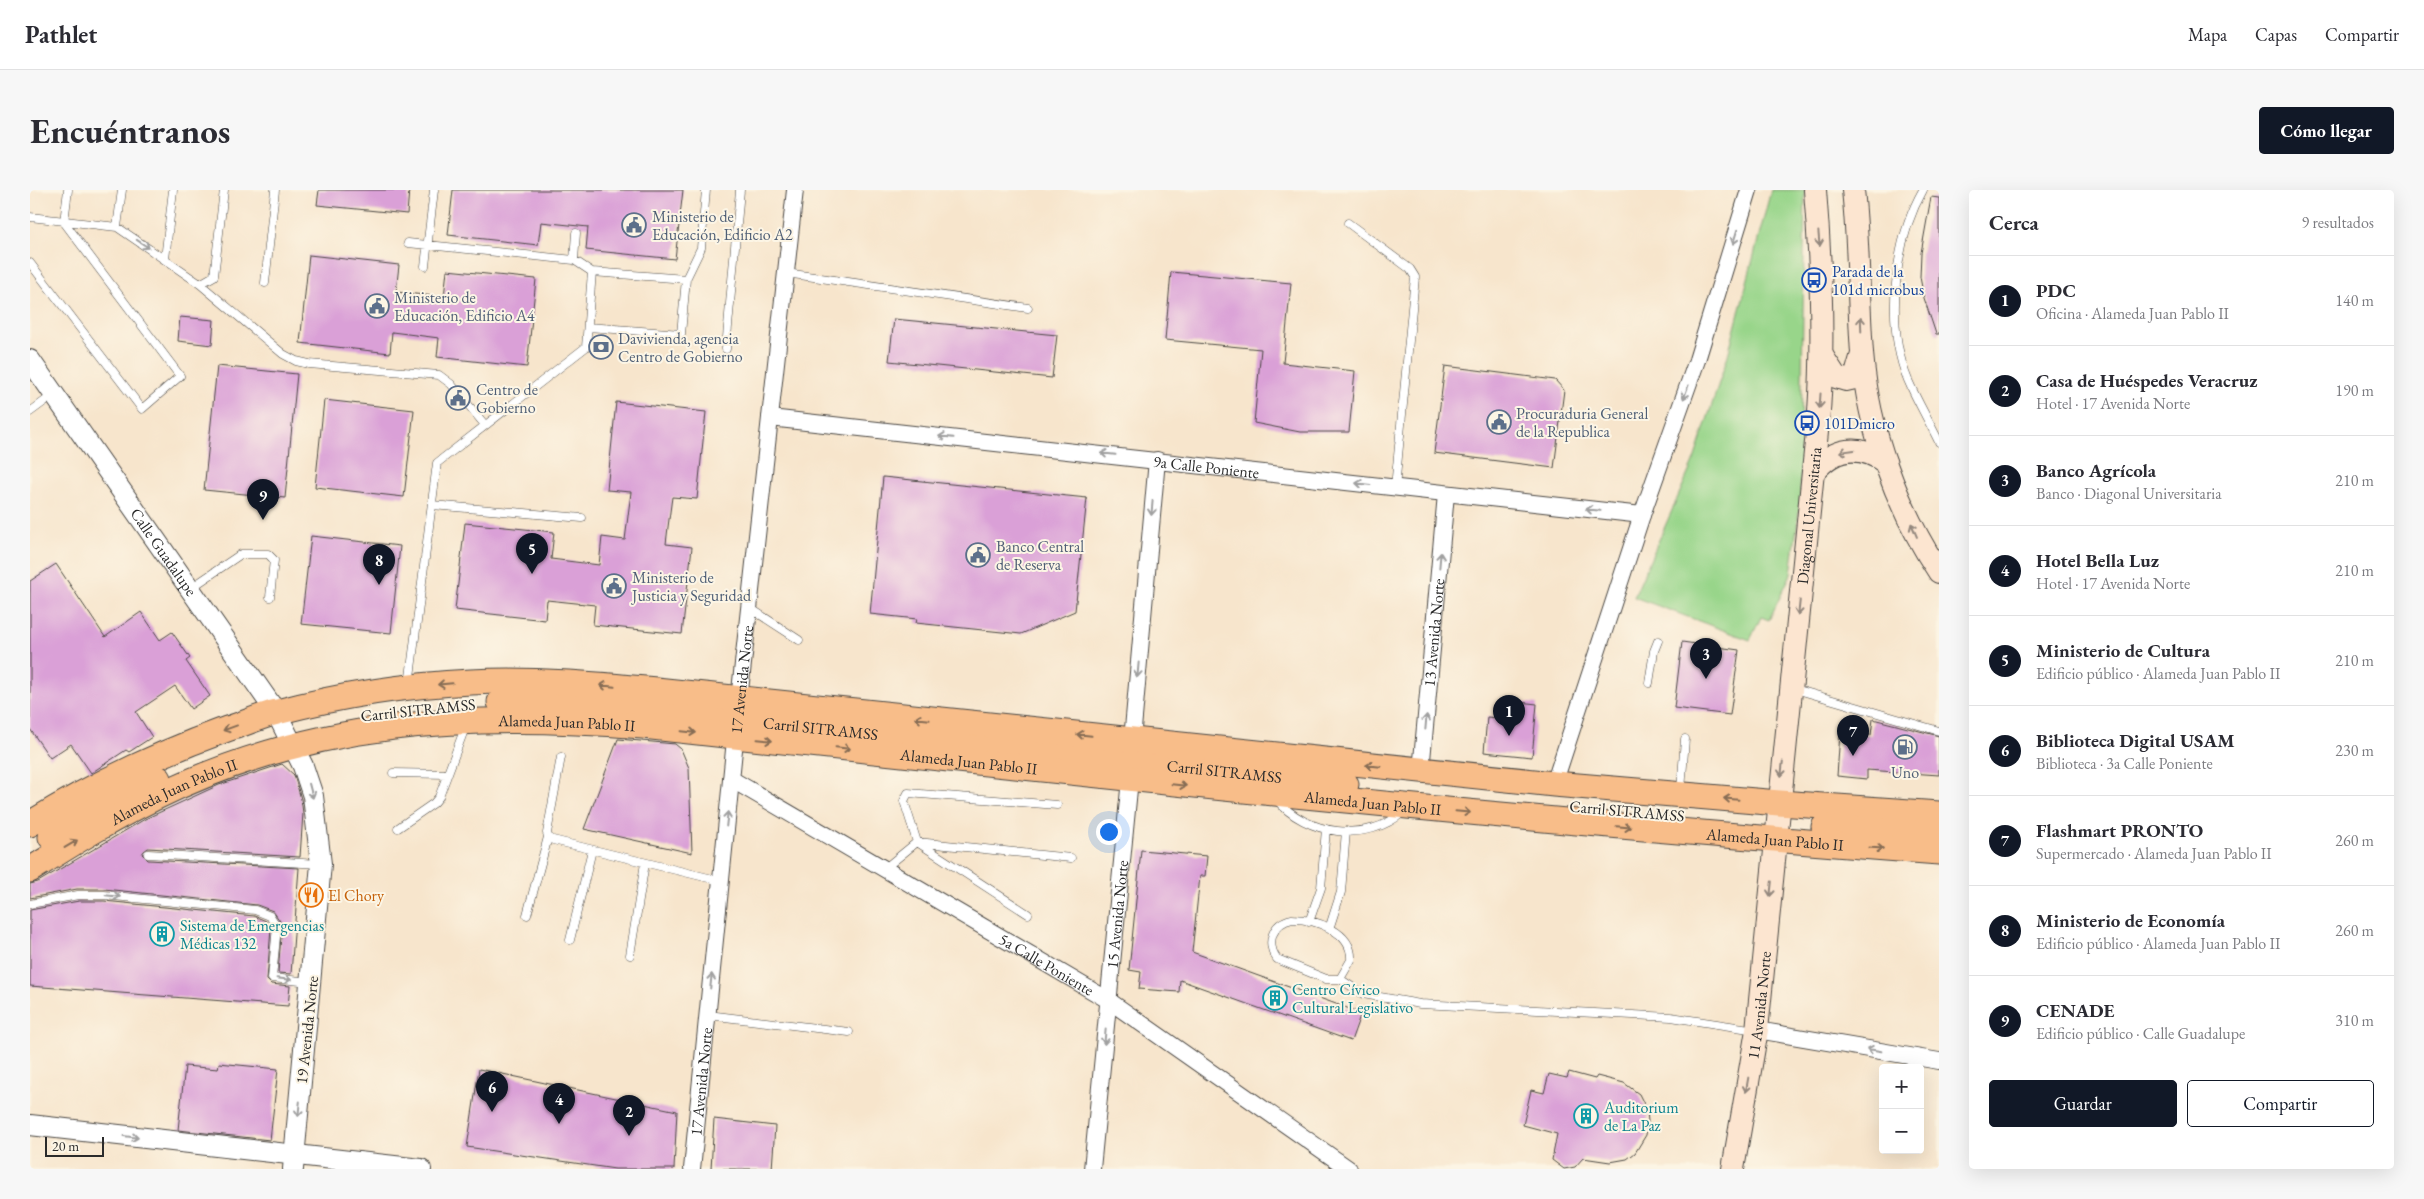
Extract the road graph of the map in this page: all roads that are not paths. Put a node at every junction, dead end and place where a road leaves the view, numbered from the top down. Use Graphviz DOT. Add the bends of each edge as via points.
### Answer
graph roads {
  1 [pos="68,190"];
  2 [pos="122,190"];
  3 [pos="173,190"];
  4 [pos="224,190"];
  5 [pos="275,190"];
  6 [pos="434,190"];
  7 [pos="706,190"];
  8 [pos="740,190"];
  9 [pos="795,190"];
  10 [pos="1749,190"];
  11 [pos="1815,190"];
  12 [pos="1853,190"];
  13 [pos="1923,190"];
  14 [pos="30,217"];
  15 [pos="64,222"];
  16 [pos="1348,223"];
  17 [pos="117,228"];
  18 [pos="576,233"];
  19 [pos="408,243"];
  20 [pos="427,245"];
  21 [pos="165,259"];
  22 [pos="574,260"];
  23 [pos="30,264"];
  24 [pos="425,266"];
  25 [pos="592,272"];
  26 [pos="786,273"];
  27 [pos="686,280"];
  28 [pos="265,283"];
  29 [pos="200,284"];
  30 [pos="1028,308"];
  31 [pos="588,327"];
  32 [pos="726,349"];
  33 [pos="1862,354"];
  34 [pos="1823,357"];
  35 [pos="30,360"];
  36 [pos="54,394"];
  37 [pos="30,412"];
  38 [pos="770,418"];
  39 [pos="485,425"];
  40 [pos="1939,442"];
  41 [pos="1156,460"];
  42 [pos="1885,462"];
  43 [pos="1814,472"];
  44 [pos="1395,488"];
  45 [pos="1446,494"];
  46 [pos="432,505"];
  47 [pos="1642,515"];
  48 [pos="582,518"];
  49 [pos="1939,572"];
  50 [pos="190,589"];
  51 [pos="270,597"];
  52 [pos="749,606"];
  53 [pos="799,640"];
  54 [pos="1658,641"];
  55 [pos="1650,683"];
  56 [pos="409,687"];
  57 [pos="1791,688"];
  58 [pos="737,718"];
  59 [pos="467,720"];
  60 [pos="286,730"];
  61 [pos="1939,731"];
  62 [pos="1685,739"];
  63 [pos="1132,740"];
  64 [pos="561,757"];
  65 [pos="1421,771"];
  66 [pos="393,773"];
  67 [pos="447,774"];
  68 [pos="731,780"];
  69 [pos="1130,780"];
  70 [pos="1554,784"];
  71 [pos="1272,794"];
  72 [pos="1681,795"];
  73 [pos="1057,805"];
  74 [pos="1408,808"];
  75 [pos="1939,814"];
  76 [pos="1777,822"];
  77 [pos="30,824"];
  78 [pos="398,828"];
  79 [pos="1326,829"];
  80 [pos="1346,831"];
  81 [pos="1939,834"];
  82 [pos="548,837"];
  83 [pos="917,842"];
  84 [pos="30,850"];
  85 [pos="592,850"];
  86 [pos="1939,852"];
  87 [pos="148,854"];
  88 [pos="1071,858"];
  89 [pos="645,863"];
  90 [pos="321,864"];
  91 [pos="884,869"];
  92 [pos="30,870"];
  93 [pos="721,881"];
  94 [pos="30,904"];
  95 [pos="1028,914"];
  96 [pos="528,915"];
  97 [pos="1309,922"];
  98 [pos="1329,929"];
  99 [pos="570,940"];
  100 [pos="630,955"];
  101 [pos="1340,979"];
  102 [pos="312,983"];
  103 [pos="1108,1000"];
  104 [pos="708,1014"];
  105 [pos="1757,1030"];
  106 [pos="849,1032"];
  107 [pos="1939,1061"];
  108 [pos="30,1125"];
  109 [pos="294,1162"];
  110 [pos="421,1169"];
  111 [pos="692,1169"];
  112 [pos="1092,1169"];
  113 [pos="1349,1169"];
  114 [pos="1733,1169"];
  1 -- 15 [label="lane"];
  2 -- 17 [label="lane"];
  3 -- 21 [label="lane"];
  4 -- 29 [label="lane" via="214,276"];
  5 -- 28 [label="lane"];
  6 -- 20 [label="lane"];
  7 -- 27 [label="lane" via="701,248"];
  8 -- 32 [label="lane"];
  9 -- 26 [label="street, 17 Avenida Norte"];
  10 -- 47 [label="street, one-way" via="1697,360"];
  11 -- 34 [label="main road, Diagonal Universitaria, one-way" via="1821,259"];
  33 -- 12 [label="main road, one-way"];
  13 -- 40 [label="lane" via="1896,277 1896,336 1907,379"];
  14 -- 15 [label="lane"];
  15 -- 17 [label="lane"];
  15 -- 23 [label="lane" via="180,376 142,408"];
  16 -- 44 [label="lane" via="1410,269 1415,277"];
  17 -- 21 [label="lane, one-way"];
  18 -- 22 [label="lane"];
  19 -- 20 [label="lane"];
  20 -- 22 [label="lane"];
  20 -- 24 [label="lane"];
  21 -- 29 [label="lane"];
  22 -- 25 [label="lane"];
  25 -- 27 [label="lane"];
  25 -- 31 [label="lane"];
  26 -- 30 [label="lane"];
  26 -- 38 [label="street, 17 Avenida Norte"];
  27 -- 31 [label="lane" via="681,334"];
  29 -- 39 [label="lane" via="283,354 296,361 439,375 451,384"];
  31 -- 39 [label="lane" via="586,347"];
  33 -- 34 [label="main road" via="1855,378 1846,380 1836,377"];
  33 -- 42 [label="main road"];
  34 -- 43 [label="main road, Diagonal Universitaria, one-way"];
  35 -- 36 [label="street, Calle Guadalupe"];
  36 -- 37 [label="lane"];
  36 -- 50 [label="street, Calle Guadalupe"];
  41 -- 38 [label="street, 9a Calle Poniente, one-way"];
  38 -- 52 [label="street, 17 Avenida Norte"];
  39 -- 46 [label="lane" via="437,463"];
  44 -- 41 [label="street, 9a Calle Poniente, one-way"];
  41 -- 63 [label="street, one-way"];
  42 -- 43 [label="main road, one-way" via="1874,454 1847,450 1834,454"];
  49 -- 42 [label="main road, one-way" via="1920,543"];
  43 -- 57 [label="main road, Diagonal Universitaria, one-way"];
  44 -- 45 [label="street, 9a Calle Poniente"];
  47 -- 45 [label="street, 9a Calle Poniente, one-way"];
  65 -- 45 [label="street, 13 Avenida Norte, one-way"];
  46 -- 48 [label="lane"];
  46 -- 56 [label="lane"];
  47 -- 70 [label="street"];
  50 -- 51 [label="lane" via="241,554 268,554 274,560"];
  50 -- 60 [label="street, Calle Guadalupe"];
  52 -- 53 [label="lane"];
  52 -- 58 [label="street, 17 Avenida Norte"];
  54 -- 55 [label="lane"];
  58 -- 56 [label="main road, Alameda Juan Pablo II, one-way" via="575,683 471,682"];
  56 -- 60 [label="main road, Alameda Juan Pablo II"];
  57 -- 61 [label="lane"];
  57 -- 76 [label="main road, Diagonal Universitaria, one-way"];
  59 -- 58 [label="main road, Alameda Juan Pablo II, one-way"];
  58 -- 60 [label="main road, Carril SITRAMSS" via="577,704 487,702 377,713"];
  63 -- 58 [label="main road, Alameda Juan Pablo II, one-way"];
  58 -- 68 [label="street, 17 Avenida Norte"];
  58 -- 69 [label="main road, Alameda Juan Pablo II, one-way"];
  58 -- 76 [label="main road, Carril SITRAMSS" via="1414,792"];
  59 -- 60 [label="main road, Alameda Juan Pablo II" via="377,730"];
  59 -- 67 [label="lane"];
  60 -- 77 [label="main road, Alameda Juan Pablo II, one-way" via="208,736 125,770"];
  60 -- 84 [label="main road, Carril SITRAMSS" via="133,790"];
  60 -- 90 [label="street, 19 Avenida Norte, one-way" via="313,796"];
  92 -- 60 [label="main road, Alameda Juan Pablo II, one-way" via="154,798 216,772"];
  62 -- 72 [label="lane"];
  65 -- 63 [label="main road, Alameda Juan Pablo II, one-way"];
  64 -- 82 [label="lane"];
  65 -- 70 [label="main road, Alameda Juan Pablo II"];
  66 -- 67 [label="lane"];
  67 -- 78 [label="lane" via="434,803"];
  68 -- 91 [label="street, 5a Calle Poniente"];
  93 -- 68 [label="street, 17 Avenida Norte, one-way"];
  69 -- 71 [label="main road, Alameda Juan Pablo II, one-way"];
  69 -- 103 [label="street, 15 Avenida Norte"];
  70 -- 72 [label="main road, Alameda Juan Pablo II"];
  71 -- 74 [label="main road, Alameda Juan Pablo II"];
  71 -- 79 [label="lane" via="1300,820"];
  76 -- 72 [label="main road, Alameda Juan Pablo II, one-way"];
  73 -- 83 [label="lane" via="908,793 904,801"];
  74 -- 76 [label="main road, Alameda Juan Pablo II, one-way"];
  74 -- 80 [label="lane" via="1381,826"];
  75 -- 76 [label="main road, Alameda Juan Pablo II"];
  76 -- 81 [label="main road, Carril SITRAMSS"];
  76 -- 86 [label="main road, Alameda Juan Pablo II, one-way"];
  76 -- 105 [label="main road, 11 Avenida Norte, one-way"];
  79 -- 80 [label="lane"];
  79 -- 97 [label="lane" via="1322,888"];
  80 -- 98 [label="lane" via="1341,892"];
  82 -- 85 [label="lane"];
  82 -- 96 [label="lane"];
  83 -- 88 [label="lane"];
  83 -- 91 [label="lane"];
  83 -- 95 [label="lane"];
  85 -- 89 [label="lane"];
  85 -- 99 [label="lane"];
  87 -- 90 [label="lane"];
  89 -- 93 [label="lane"];
  89 -- 100 [label="lane"];
  90 -- 102 [label="street, 19 Avenida Norte"];
  91 -- 103 [label="street, 5a Calle Poniente"];
  104 -- 93 [label="street, 17 Avenida Norte, one-way"];
  94 -- 102 [label="lane, one-way" via="78,895 104,895 255,910 270,916 277,927 272,978"];
  97 -- 98 [label="lane"];
  97 -- 101 [label="lane" via="1292,919 1280,923 1272,934 1274,954 1281,962 1326,979"];
  98 -- 101 [label="lane" via="1343,936 1351,948 1351,960"];
  101 -- 105 [label="lane" via="1363,994 1420,1004 1671,1017"];
  102 -- 109 [label="street, 19 Avenida Norte, one-way"];
  103 -- 112 [label="street, 15 Avenida Norte, one-way"];
  103 -- 113 [label="street, 5a Calle Poniente"];
  104 -- 106 [label="lane"];
  104 -- 111 [label="street, 17 Avenida Norte"];
  107 -- 105 [label="street, one-way"];
  105 -- 114 [label="main road, 11 Avenida Norte, one-way"];
  108 -- 109 [label="street, one-way"];
  109 -- 110 [label="street"];
}
